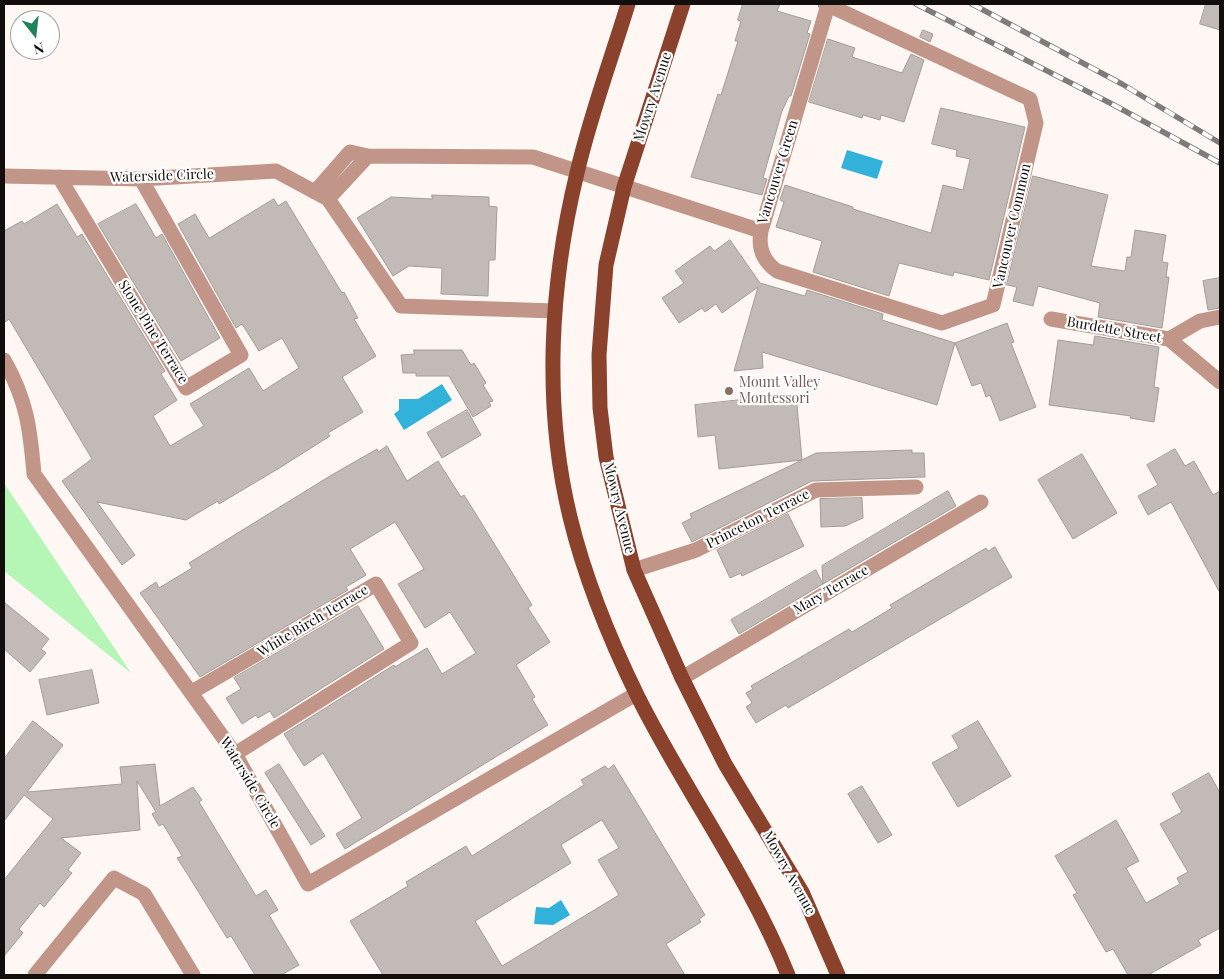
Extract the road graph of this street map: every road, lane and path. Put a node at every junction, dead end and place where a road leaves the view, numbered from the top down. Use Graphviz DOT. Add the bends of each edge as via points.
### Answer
graph roads {
  1 [pos="628,4"];
  2 [pos="684,4"];
  3 [pos="827,4"];
  4 [pos="368,156"];
  5 [pos="577,172"];
  6 [pos="4,176"];
  7 [pos="59,177"];
  8 [pos="141,179"];
  9 [pos="624,187"];
  10 [pos="322,196"];
  11 [pos="761,231"];
  12 [pos="555,311"];
  13 [pos="1220,317"];
  14 [pos="1051,319"];
  15 [pos="1169,339"];
  16 [pos="4,360"];
  17 [pos="1220,382"];
  18 [pos="916,487"];
  19 [pos="981,502"];
  20 [pos="634,570"];
  21 [pos="682,678"];
  22 [pos="192,692"];
  23 [pos="636,694"];
  24 [pos="235,754"];
  25 [pos="35,975"];
  26 [pos="194,975"];
  27 [pos="788,975"];
  28 [pos="838,975"];
  1 -- 5 [label="main road"];
  2 -- 9 [label="main road, Mowry Avenue"];
  3 -- 11 [label="street, Vancouver Green"];
  3 -- 11 [label="street, Vancouver Common" via="1030,99 1036,123 993,305 942,324 770,266 759,242"];
  4 -- 5 [label="street" via="533,157"];
  4 -- 10 [label="street"];
  4 -- 10 [label="street" via="350,152"];
  5 -- 9 [label="street"];
  5 -- 12 [label="main road" via="562,248"];
  6 -- 7 [label="street, Waterside Circle"];
  7 -- 8 [label="street, Waterside Circle"];
  7 -- 8 [label="street, Stone Pine Terrace" via="186,388 241,355"];
  8 -- 10 [label="street, Waterside Circle" via="276,171"];
  9 -- 11 [label="street, Vancouver Green"];
  9 -- 20 [label="main road, Mowry Avenue" via="606,265 600,336 600,399 606,457"];
  10 -- 12 [label="street, Waterside Circle" via="401,306"];
  12 -- 23 [label="main road" via="553,380 558,447 570,516 600,610"];
  13 -- 15 [label="street" via="1200,321"];
  14 -- 15 [label="street, Burdette Street"];
  15 -- 17 [label="street, Burdette Street"];
  16 -- 22 [label="street, Waterside Circle" via="18,384 29,423 34,474"];
  18 -- 20 [label="street, Princeton Terrace" via="816,490 696,550"];
  19 -- 21 [label="street, Mary Terrace"];
  20 -- 21 [label="main road, Mowry Avenue"];
  21 -- 28 [label="main road, Mowry Avenue" via="725,764 802,892"];
  22 -- 24 [label="street, Waterside Circle"];
  22 -- 24 [label="street, White Birch Terrace" via="376,584 411,643"];
  23 -- 24 [label="street, Waterside Circle" via="308,884"];
  23 -- 27 [label="main road" via="752,897"];
  25 -- 26 [label="street" via="114,878 144,894"];
}
